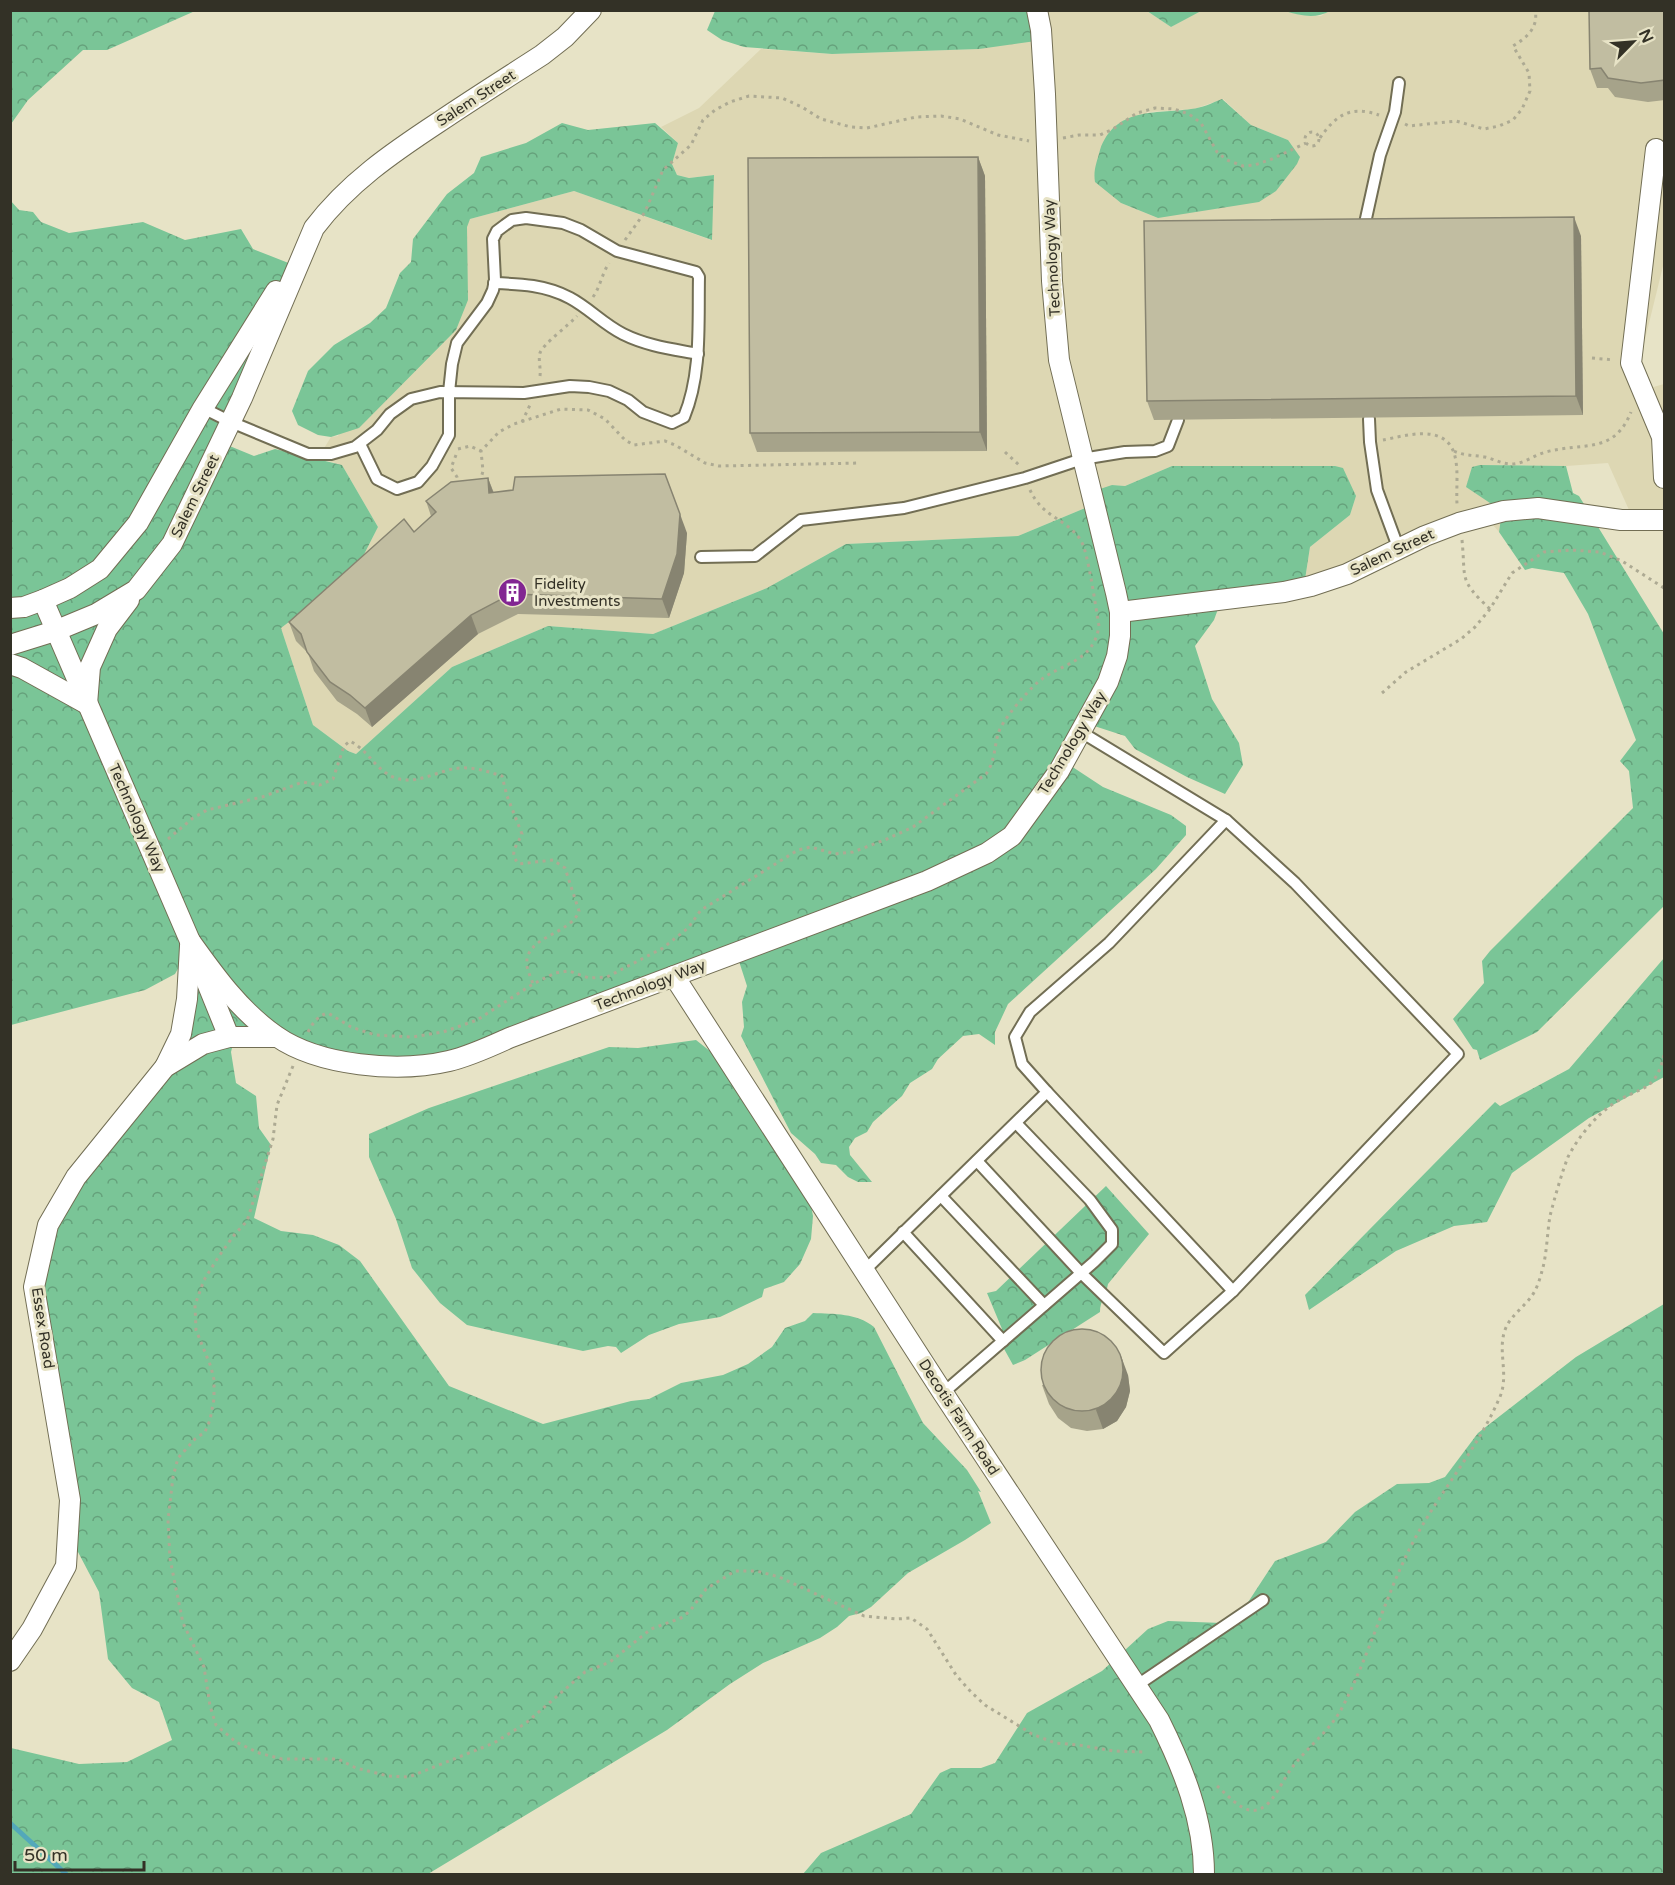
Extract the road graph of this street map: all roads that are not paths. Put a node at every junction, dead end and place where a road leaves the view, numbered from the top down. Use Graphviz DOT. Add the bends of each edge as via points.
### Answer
graph roads {
  1 [pos="591,10"];
  2 [pos="1037,10"];
  3 [pos="1399,83"];
  4 [pos="1656,148"];
  5 [pos="1362,238"];
  6 [pos="296,268"];
  7 [pos="494,283"];
  8 [pos="698,354"];
  9 [pos="449,392"];
  10 [pos="203,408"];
  11 [pos="1369,419"];
  12 [pos="1178,420"];
  13 [pos="231,422"];
  14 [pos="360,444"];
  15 [pos="1082,459"];
  16 [pos="1665,478"];
  17 [pos="1665,520"];
  18 [pos="1398,547"];
  19 [pos="701,557"];
  20 [pos="136,590"];
  21 [pos="44,600"];
  22 [pos="10,608"];
  23 [pos="1120,612"];
  24 [pos="55,631"];
  25 [pos="10,645"];
  26 [pos="10,664"];
  27 [pos="87,704"];
  28 [pos="1081,732"];
  29 [pos="1226,820"];
  30 [pos="190,941"];
  31 [pos="674,976"];
  32 [pos="229,1037"];
  33 [pos="277,1037"];
  34 [pos="165,1067"];
  35 [pos="1047,1092"];
  36 [pos="1016,1123"];
  37 [pos="977,1161"];
  38 [pos="941,1196"];
  39 [pos="903,1232"];
  40 [pos="864,1271"];
  41 [pos="1081,1273"];
  42 [pos="1233,1291"];
  43 [pos="1044,1305"];
  44 [pos="1003,1341"];
  45 [pos="943,1393"];
  46 [pos="1263,1600"];
  47 [pos="10,1661"];
  48 [pos="1136,1686"];
  49 [pos="1204,1875"];
  1 -- 6 [label="street, Salem Street" via="542,55 420,134 350,186 314,228"];
  2 -- 15 [label="street, Technology Way" via="1059,360"];
  3 -- 5 [label="lane"];
  4 -- 16 [label="street" via="1631,363 1662,437"];
  6 -- 10 [label="street, Salem Street" via="277,290"];
  6 -- 13 [label="street, Salem Street"];
  7 -- 8 [label="lane" via="549,289 571,298 622,334 648,345"];
  7 -- 8 [label="lane" via="493,239 497,231 512,220 538,218 563,223 617,251 696,272"];
  7 -- 9 [label="lane" via="487,303 458,343"];
  8 -- 9 [label="lane" via="688,408 684,417 672,423 643,412 609,391 589,387 534,392"];
  9 -- 14 [label="lane" via="411,399"];
  9 -- 14 [label="lane" via="449,435 418,482 397,489 377,479"];
  10 -- 13 [label="lane"];
  10 -- 21 [label="street, Salem Street" via="138,523 100,569"];
  11 -- 18 [label="lane" via="1377,490"];
  12 -- 15 [label="lane" via="1168,446 1155,451"];
  13 -- 14 [label="lane" via="308,454 331,454"];
  13 -- 20 [label="street, Salem Street" via="172,544"];
  15 -- 19 [label="lane" via="1025,478 904,508 801,520 755,556"];
  15 -- 23 [label="street, Technology Way"];
  17 -- 18 [label="street, Salem Street" via="1621,520 1538,508 1504,511 1459,523"];
  18 -- 23 [label="street, Salem Street" via="1347,574 1311,586"];
  20 -- 24 [label="street, Salem Street" via="96,614"];
  20 -- 27 [label="street" via="107,629 90,667"];
  21 -- 22 [label="street, Salem Street"];
  21 -- 24 [label="street, Technology Way"];
  23 -- 28 [label="street, Technology Way" via="1117,657"];
  24 -- 25 [label="street, Salem Street"];
  24 -- 27 [label="street, Technology Way"];
  26 -- 27 [label="street"];
  27 -- 30 [label="street, Technology Way"];
  28 -- 29 [label="lane"];
  28 -- 31 [label="street, Technology Way" via="1059,771 1012,836 987,853 927,881"];
  29 -- 35 [label="lane" via="1109,943 1030,1012 1015,1037 1022,1064"];
  29 -- 42 [label="lane" via="1295,883 1458,1054"];
  30 -- 32 [label="street, Technology Way"];
  30 -- 33 [label="street" via="234,999"];
  30 -- 34 [label="street" via="181,1034"];
  31 -- 33 [label="street, Technology Way" via="447,1062 384,1066 328,1058"];
  31 -- 40 [label="street, Decotis Farm Road"];
  32 -- 33 [label="street, Essex Road"];
  32 -- 34 [label="street, Essex Road" via="203,1044"];
  34 -- 47 [label="street, Essex Road" via="76,1177 48,1225 34,1287 70,1500 66,1566"];
  35 -- 36 [label="lane"];
  35 -- 42 [label="lane"];
  36 -- 37 [label="lane"];
  36 -- 41 [label="lane" via="1090,1200 1112,1230 1112,1244"];
  37 -- 38 [label="lane"];
  37 -- 41 [label="lane"];
  38 -- 39 [label="lane"];
  38 -- 43 [label="lane"];
  39 -- 40 [label="lane"];
  39 -- 44 [label="lane"];
  40 -- 45 [label="street, Decotis Farm Road"];
  41 -- 42 [label="lane" via="1164,1353"];
  41 -- 43 [label="lane"];
  43 -- 44 [label="lane"];
  44 -- 45 [label="lane"];
  45 -- 48 [label="street, Decotis Farm Road"];
  46 -- 48 [label="lane"];
  48 -- 49 [label="street, Decotis Farm Road" via="1177,1756 1202,1839"];
}
